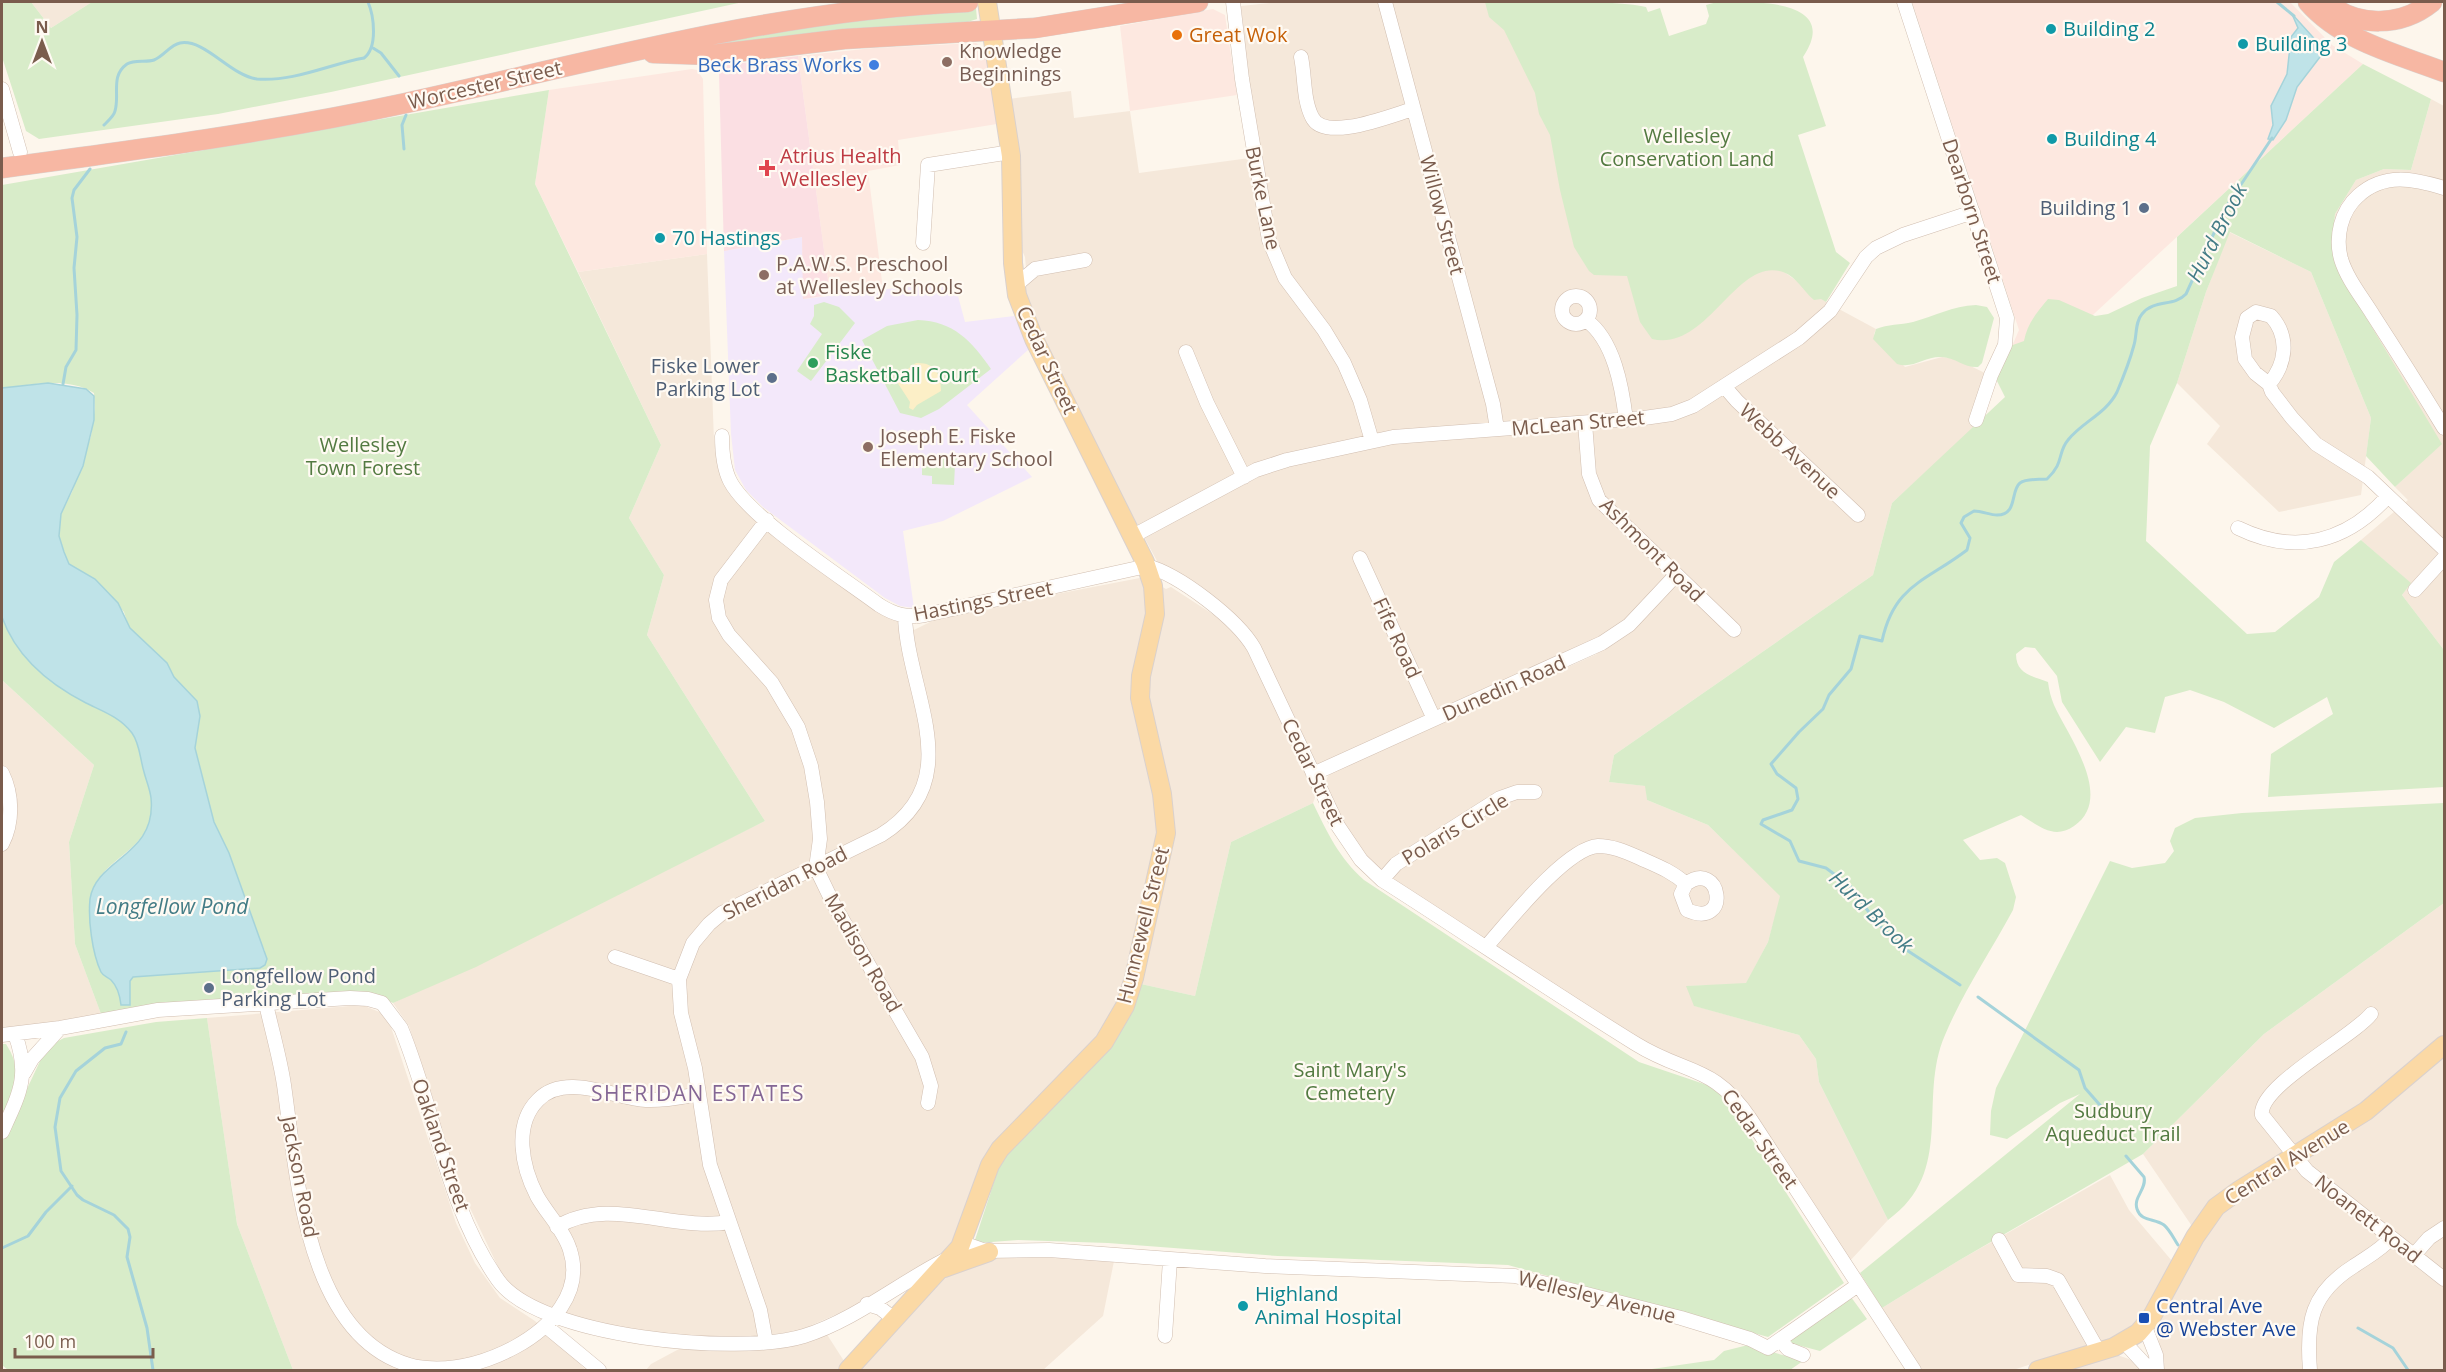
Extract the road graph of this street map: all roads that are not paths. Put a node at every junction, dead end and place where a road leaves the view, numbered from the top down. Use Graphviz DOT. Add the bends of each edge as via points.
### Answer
graph roads {
  1 [pos="814,2"];
  2 [pos="968,2"];
  3 [pos="1198,2"];
  4 [pos="1233,2"];
  5 [pos="1384,2"];
  6 [pos="1904,2"];
  7 [pos="2308,2"];
  8 [pos="2326,2"];
  9 [pos="2432,2"];
  10 [pos="989,15"];
  11 [pos="621,53"];
  12 [pos="1301,57"];
  13 [pos="2445,72"];
  14 [pos="2,89"];
  15 [pos="1413,109"];
  16 [pos="1011,152"];
  17 [pos="11,153"];
  18 [pos="2,168"];
  19 [pos="2445,188"];
  20 [pos="1973,212"];
  21 [pos="923,243"];
  22 [pos="1012,255"];
  23 [pos="1085,260"];
  24 [pos="1035,269"];
  25 [pos="1015,286"];
  26 [pos="1586,320"];
  27 [pos="1186,352"];
  28 [pos="2269,384"];
  29 [pos="1725,386"];
  30 [pos="1626,420"];
  31 [pos="1976,420"];
  32 [pos="1585,423"];
  33 [pos="2445,428"];
  34 [pos="1497,429"];
  35 [pos="722,436"];
  36 [pos="1372,441"];
  37 [pos="1244,477"];
  38 [pos="2388,496"];
  39 [pos="1858,515"];
  40 [pos="767,520"];
  41 [pos="2238,528"];
  42 [pos="1133,536"];
  43 [pos="2445,549"];
  44 [pos="1360,558"];
  45 [pos="2445,558"];
  46 [pos="1147,566"];
  47 [pos="1676,575"];
  48 [pos="2415,590"];
  49 [pos="905,616"];
  50 [pos="1734,630"];
  51 [pos="1434,719"];
  52 [pos="2,773"];
  53 [pos="1313,774"];
  54 [pos="1535,792"];
  55 [pos="2,844"];
  56 [pos="816,868"];
  57 [pos="1382,880"];
  58 [pos="1686,884"];
  59 [pos="1486,947"];
  60 [pos="615,957"];
  61 [pos="679,979"];
  62 [pos="266,1004"];
  63 [pos="2371,1014"];
  64 [pos="60,1028"];
  65 [pos="8,1034"];
  66 [pos="2445,1045"];
  67 [pos="23,1075"];
  68 [pos="699,1094"];
  69 [pos="928,1103"];
  70 [pos="2,1131"];
  71 [pos="2293,1156"];
  72 [pos="729,1222"];
  73 [pos="557,1227"];
  74 [pos="2445,1228"];
  75 [pos="2391,1238"];
  76 [pos="1999,1240"];
  77 [pos="958,1249"];
  78 [pos="989,1252"];
  79 [pos="2414,1255"];
  80 [pos="1170,1260"];
  81 [pos="940,1270"];
  82 [pos="2445,1279"];
  83 [pos="1858,1285"];
  84 [pos="880,1296"];
  85 [pos="867,1304"];
  86 [pos="897,1314"];
  87 [pos="551,1322"];
  88 [pos="2145,1327"];
  89 [pos="1165,1336"];
  90 [pos="1780,1340"];
  91 [pos="766,1342"];
  92 [pos="2124,1342"];
  93 [pos="2099,1352"];
  94 [pos="1803,1355"];
  95 [pos="599,1371"];
  96 [pos="848,1371"];
  97 [pos="1914,1371"];
  98 [pos="2038,1371"];
  99 [pos="2150,1371"];
  100 [pos="2157,1371"];
  101 [pos="2310,1371"];
  1 -- 17 [label="highway, Worcester Street" via="692,23 344,101"];
  2 -- 11 [label="highway, Worcester Street" via="806,16"];
  3 -- 10 [label="highway" via="1107,18"];
  4 -- 36 [label="street, Burke Lane" via="1269,240 1286,278 1339,354 1360,400"];
  5 -- 15 [label="street, Willow Street"];
  6 -- 20 [label="street, Dearborn Street"];
  7 -- 13 [label="highway" via="2350,35"];
  8 -- 9 [label="highway" via="2350,16 2375,21 2407,16"];
  10 -- 11 [label="highway" via="844,39 711,55"];
  10 -- 16 [label="main road, Cedar Street"];
  11 -- 18 [label="highway, Worcester Street" via="374,109 173,145"];
  12 -- 15 [label="street" via="1310,112 1323,127 1344,128"];
  14 -- 17 [label="street"];
  15 -- 34 [label="street, Willow Street"];
  16 -- 21 [label="street" via="928,165"];
  16 -- 22 [label="main road, Cedar Street"];
  19 -- 33 [label="street" via="2400,179 2370,187 2347,210 2339,230 2339,244 2348,274"];
  20 -- 29 [label="street, McLean Street" via="1876,248 1818,323"];
  20 -- 31 [label="street, Dearborn Street" via="2008,323 2005,345"];
  22 -- 24 [label="street"];
  22 -- 25 [label="main road, Cedar Street"];
  23 -- 24 [label="street"];
  24 -- 25 [label="street"];
  25 -- 42 [label="main road, Cedar Street" via="1034,339"];
  26 -- 30 [label="street" via="1601,332 1608,348"];
  27 -- 37 [label="street"];
  28 -- 28 [label="street" via="2282,368 2283,340 2271,316 2256,312 2246,322 2242,348 2251,368"];
  28 -- 38 [label="street" via="2281,405 2316,444 2362,472"];
  29 -- 30 [label="street, McLean Street" via="1680,412"];
  29 -- 39 [label="street, Webb Avenue"];
  30 -- 32 [label="street, McLean Street"];
  32 -- 34 [label="street, McLean Street"];
  32 -- 47 [label="street, Ashmont Road" via="1589,474 1596,494"];
  34 -- 36 [label="street, McLean Street"];
  35 -- 40 [label="street, Hastings Street" via="731,481"];
  36 -- 37 [label="street, McLean Street" via="1279,462"];
  37 -- 42 [label="street, McLean Street"];
  38 -- 41 [label="street" via="2361,523 2329,538 2279,542"];
  38 -- 43 [label="street"];
  40 -- 49 [label="street, Hastings Street" via="879,605"];
  40 -- 56 [label="street" via="723,576 716,606 725,630 772,683 802,737 817,802 820,844"];
  42 -- 46 [label="main road, Cedar Street"];
  44 -- 51 [label="street, Fife Road"];
  45 -- 48 [label="street"];
  46 -- 49 [label="street, Hastings Street" via="932,614"];
  46 -- 53 [label="street, Cedar Street" via="1161,570 1242,630"];
  46 -- 77 [label="main road, Hunnewell Street" via="1155,614 1140,698 1162,794 1166,833 1132,986 1119,1018 1100,1048 1013,1133 994,1158"];
  47 -- 50 [label="street, Ashmont Road"];
  47 -- 51 [label="street, Dunedin Road" via="1636,618 1610,639"];
  49 -- 56 [label="street, Sheridan Road" via="929,742 923,785 908,812 893,827"];
  51 -- 53 [label="street, Dunedin Road"];
  52 -- 55 [label="street" via="10,809"];
  53 -- 57 [label="street, Cedar Street" via="1343,835"];
  54 -- 57 [label="street, Polaris Circle" via="1517,792 1500,798 1396,864"];
  56 -- 61 [label="street, Sheridan Road" via="715,919 693,943"];
  56 -- 69 [label="street, Madison Road" via="919,1051 930,1081"];
  57 -- 59 [label="street, Cedar Street"];
  58 -- 59 [label="street" via="1669,871 1621,850 1586,848 1533,893"];
  59 -- 83 [label="street, Cedar Street" via="1642,1047 1708,1076 1728,1090"];
  60 -- 61 [label="street"];
  61 -- 68 [label="street, Sheridan Road" via="681,1013"];
  62 -- 64 [label="street, Oakland Street" via="158,1010"];
  62 -- 87 [label="street, Oakland Street" via="362,998 377,1001 389,1010 406,1040 452,1184 484,1258 513,1297"];
  62 -- 87 [label="street, Jackson Road" via="283,1077 307,1226 330,1288 356,1331 372,1347 399,1361 422,1368 447,1369 493,1357"];
  63 -- 71 [label="street, Noanett Road" via="2304,1065 2263,1105 2263,1118"];
  64 -- 65 [label="street, Oakland Street"];
  64 -- 67 [label="street"];
  65 -- 67 [label="street" via="22,1053"];
  66 -- 71 [label="main road, Central Avenue" via="2366,1111"];
  67 -- 70 [label="street"];
  68 -- 72 [label="street, Sheridan Road" via="710,1165"];
  68 -- 73 [label="street" via="644,1100 569,1087 537,1100 525,1120 523,1148 533,1187"];
  71 -- 75 [label="street, Noanett Road"];
  71 -- 88 [label="main road, Central Avenue" via="2212,1212"];
  72 -- 73 [label="street" via="607,1215 576,1219"];
  72 -- 91 [label="street, Sheridan Road" via="760,1310"];
  73 -- 87 [label="street" via="569,1246 573,1268 565,1300"];
  74 -- 79 [label="street"];
  75 -- 79 [label="street, Noanett Road"];
  75 -- 101 [label="street" via="2337,1277 2320,1296 2308,1332"];
  76 -- 93 [label="street" via="2018,1275 2058,1280"];
  77 -- 78 [label="street"];
  77 -- 81 [label="main road, Hunnewell Street"];
  77 -- 84 [label="street, Oakland Street"];
  78 -- 80 [label="street, Wellesley Avenue" via="1098,1253"];
  78 -- 81 [label="main road"];
  79 -- 82 [label="street, Noanett Road"];
  80 -- 89 [label="street"];
  80 -- 90 [label="street, Wellesley Avenue" via="1524,1277 1682,1318 1768,1348"];
  81 -- 86 [label="main road, Hunnewell Street"];
  83 -- 90 [label="street"];
  83 -- 97 [label="street, Cedar Street"];
  84 -- 85 [label="street, Oakland Street"];
  84 -- 86 [label="street"];
  85 -- 86 [label="street"];
  85 -- 91 [label="street, Oakland Street" via="809,1335"];
  86 -- 96 [label="main road, Hunnewell Street"];
  87 -- 91 [label="street, Oakland Street" via="636,1337"];
  87 -- 95 [label="street"];
  88 -- 92 [label="main road, Central Avenue"];
  88 -- 100 [label="street" via="2156,1354"];
  90 -- 94 [label="street" via="1788,1349"];
  92 -- 93 [label="main road, Central Avenue"];
  92 -- 99 [label="street"];
  93 -- 98 [label="main road, Central Avenue"];
}
